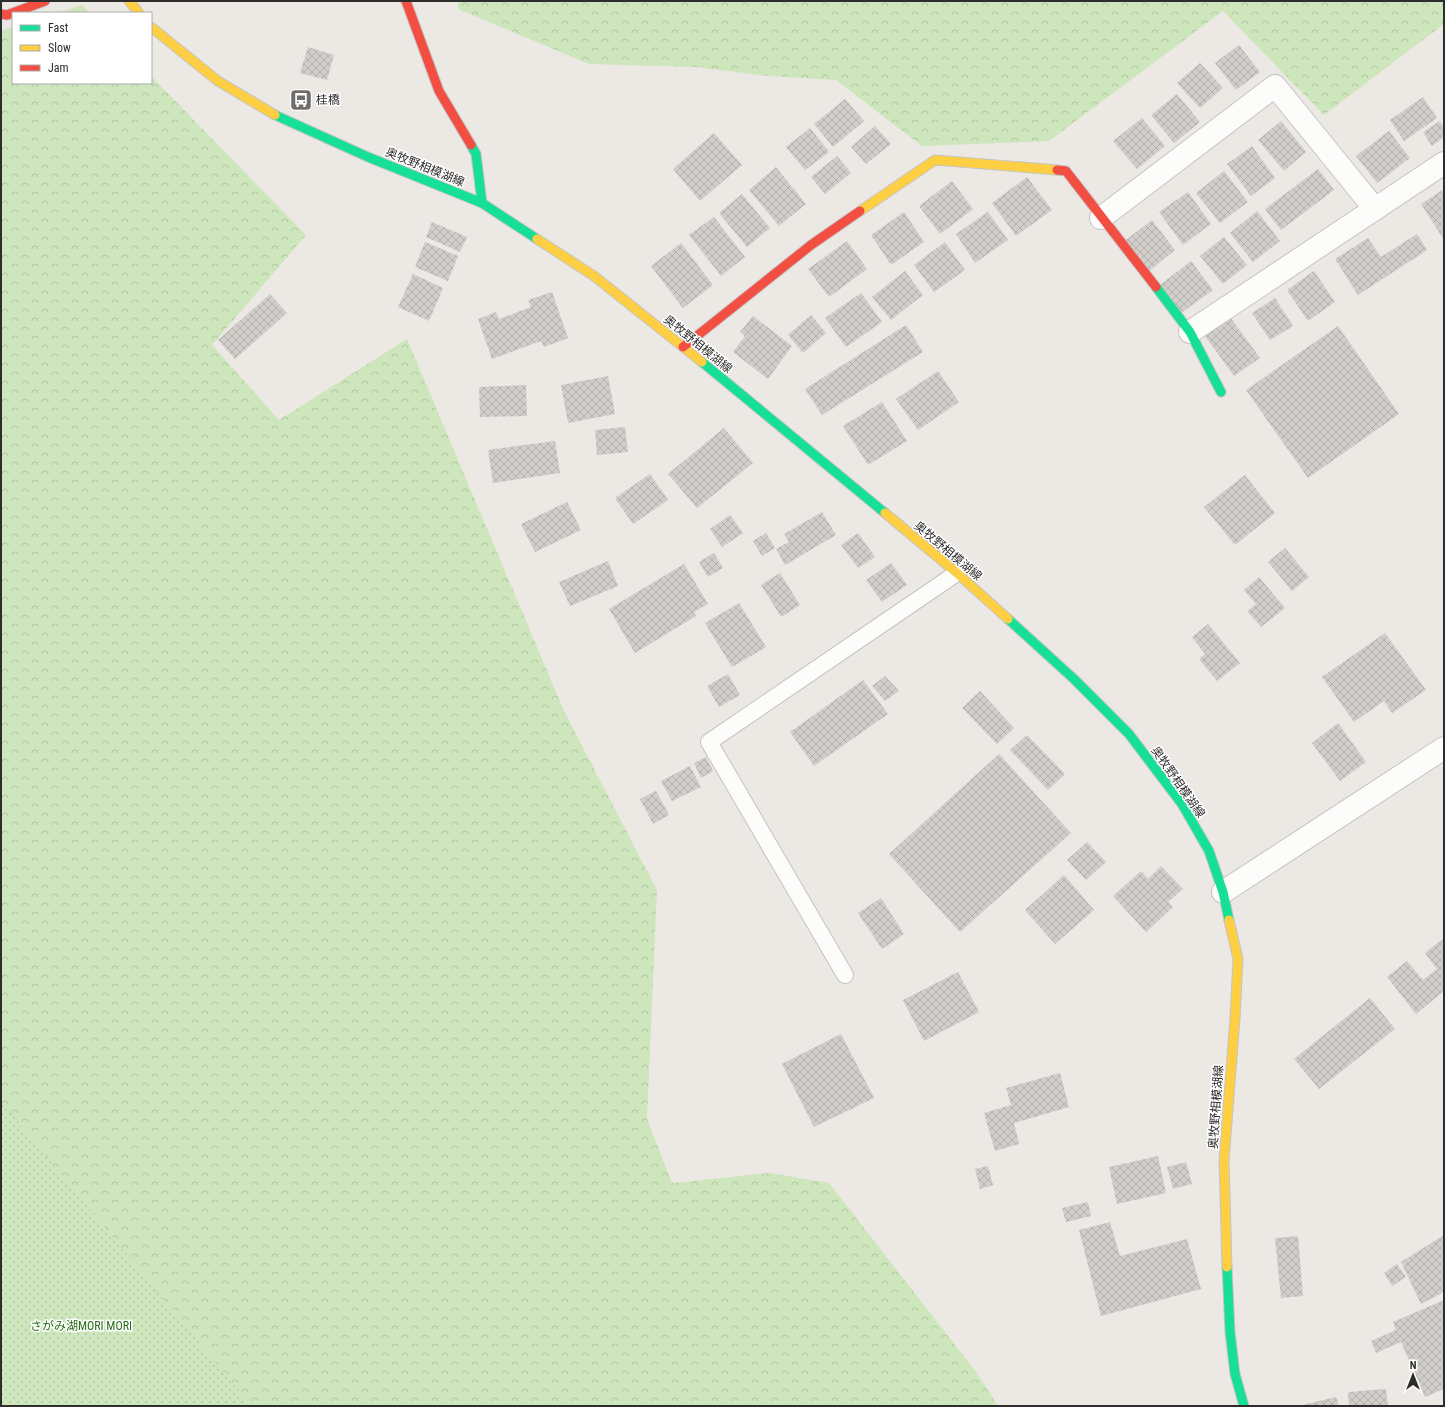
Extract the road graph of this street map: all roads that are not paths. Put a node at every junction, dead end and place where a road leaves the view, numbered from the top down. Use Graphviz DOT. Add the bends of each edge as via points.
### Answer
graph roads {
  1 [pos="46,1"];
  2 [pos="129,1"];
  3 [pos="406,1"];
  4 [pos="15,12"];
  5 [pos="138,12"];
  6 [pos="12,13"];
  7 [pos="1,14"];
  8 [pos="152,28"];
  9 [pos="1444,163"];
  10 [pos="482,203"];
  11 [pos="1375,209"];
  12 [pos="1101,218"];
  13 [pos="1190,332"];
  14 [pos="683,347"];
  15 [pos="1222,392"];
  16 [pos="957,573"];
  17 [pos="1444,748"];
  18 [pos="1223,892"];
  19 [pos="845,975"];
  20 [pos="1244,1406"];
  1 -- 4 [label="main road"];
  2 -- 5 [label="main road"];
  3 -- 10 [label="main road" via="439,91 476,154"];
  6 -- 7 [label="main road"];
  8 -- 10 [label="main road, 奥牧野相模湖線" via="218,81 276,115 368,157"];
  9 -- 11 [label="street"];
  10 -- 14 [label="main road, 奥牧野相模湖線" via="594,276"];
  11 -- 12 [label="street" via="1275,86"];
  11 -- 13 [label="street"];
  12 -- 13 [label="main road"];
  12 -- 14 [label="main road" via="1066,172 935,160 812,245"];
  13 -- 15 [label="main road"];
  14 -- 16 [label="main road, 奥牧野相模湖線"];
  16 -- 18 [label="main road, 奥牧野相模湖線" via="1074,679 1128,734 1182,804 1209,851"];
  16 -- 19 [label="lane" via="709,742"];
  17 -- 18 [label="street"];
  18 -- 20 [label="main road, 奥牧野相模湖線" via="1238,959 1224,1160 1227,1293 1235,1374"];
}
